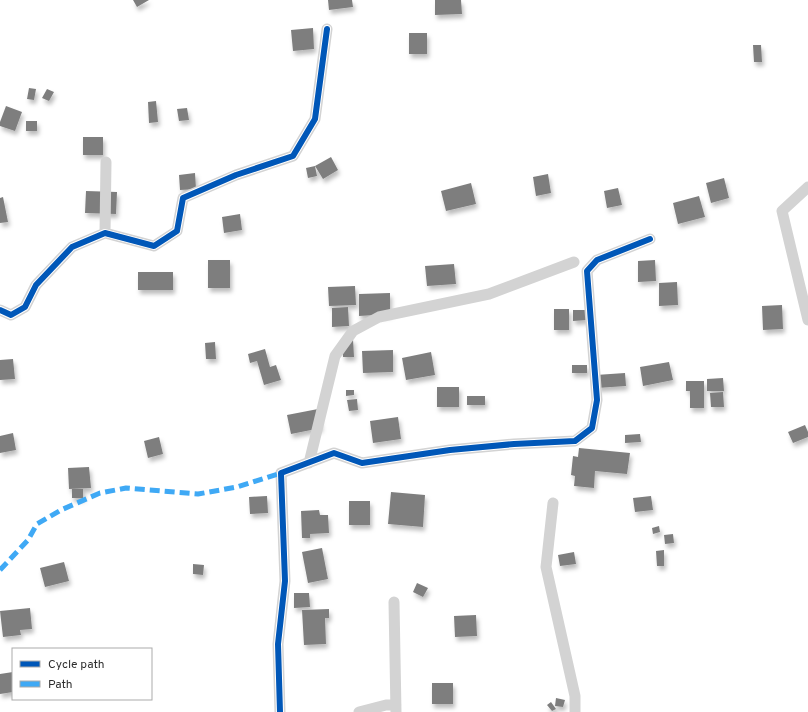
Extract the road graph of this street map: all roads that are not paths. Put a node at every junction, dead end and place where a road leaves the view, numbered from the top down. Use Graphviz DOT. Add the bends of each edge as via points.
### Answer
graph roads {
  1 [pos="327,30"];
  2 [pos="106,162"];
  3 [pos="808,187"];
  4 [pos="105,233"];
  5 [pos="650,239"];
  6 [pos="574,262"];
  7 [pos="0,310"];
  8 [pos="808,320"];
  9 [pos="309,462"];
  10 [pos="553,503"];
  11 [pos="394,602"];
  12 [pos="396,708"];
  13 [pos="280,712"];
  14 [pos="359,712"];
  15 [pos="576,712"];
  1 -- 4 [label="street" via="315,119 293,156 236,175 183,198 177,230 154,246"];
  2 -- 4 [label="street"];
  3 -- 8 [label="street" via="782,211"];
  4 -- 7 [label="street" via="72,247 36,285 25,307 10,315"];
  5 -- 9 [label="street" via="597,260 587,271 596,400 592,428 575,441 450,450 362,464 334,453"];
  6 -- 9 [label="street" via="489,294 379,317 353,331 335,356"];
  9 -- 13 [label="street" via="280,473 285,581 278,644"];
  10 -- 15 [label="street" via="546,567 575,696"];
  11 -- 12 [label="street"];
  12 -- 14 [label="street" via="386,705"];
}
